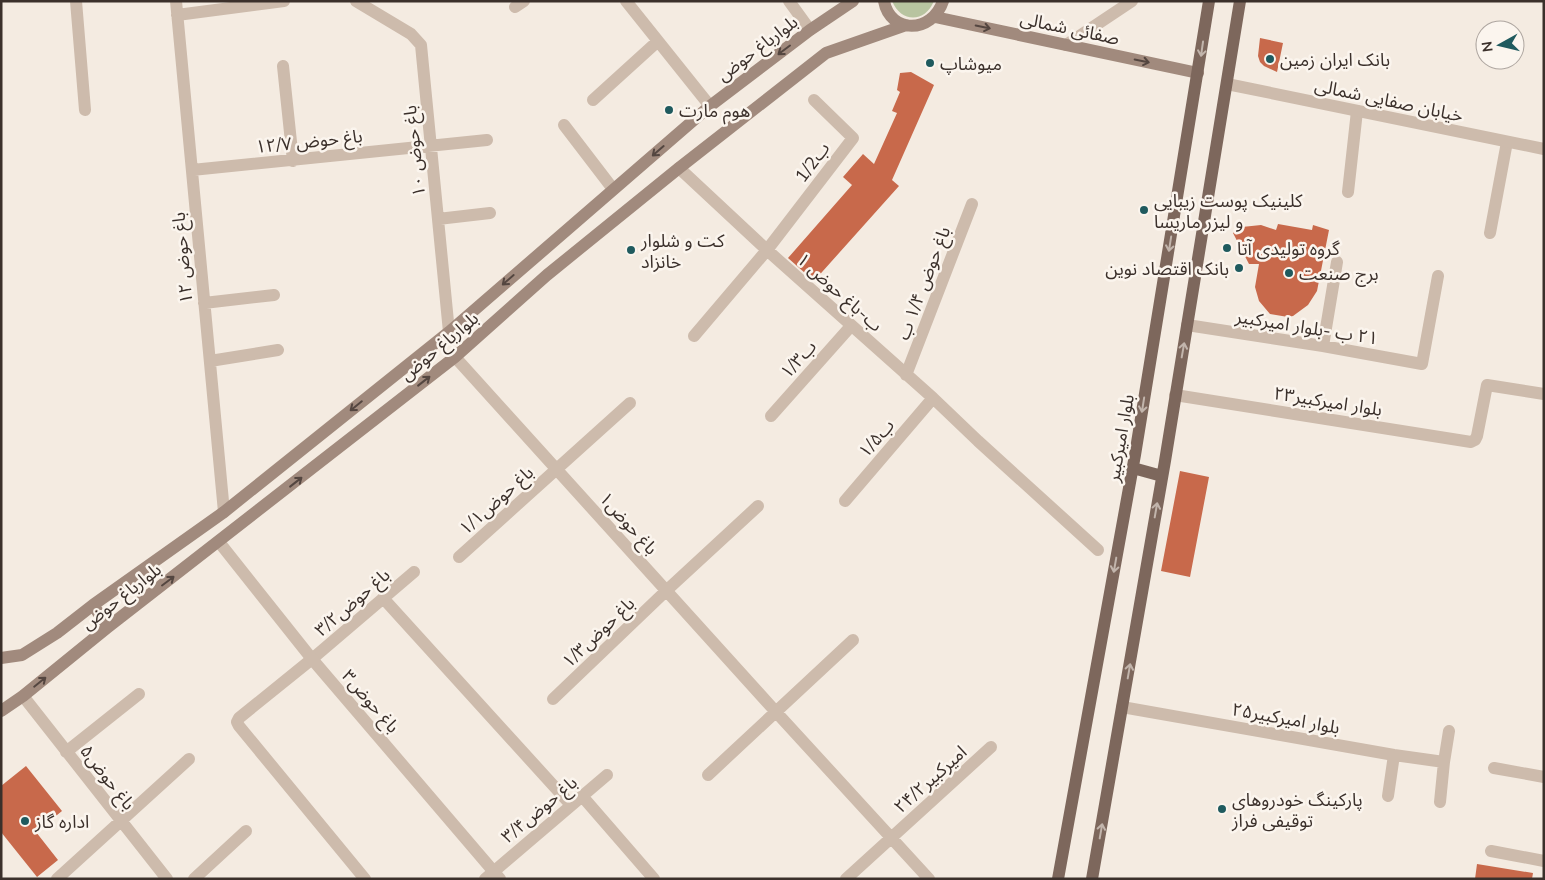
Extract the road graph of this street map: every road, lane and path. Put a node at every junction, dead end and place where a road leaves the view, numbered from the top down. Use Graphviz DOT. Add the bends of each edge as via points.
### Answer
graph roads {
  1 [pos="76,1"];
  2 [pos="176,1"];
  3 [pos="284,1"];
  4 [pos="356,1"];
  5 [pos="626,1"];
  6 [pos="789,1"];
  7 [pos="853,1"];
  8 [pos="884,1"];
  9 [pos="944,1"];
  10 [pos="1132,1"];
  11 [pos="1209,1"];
  12 [pos="1240,1"];
  13 [pos="251,3"];
  14 [pos="177,15"];
  15 [pos="935,17"];
  16 [pos="906,25"];
  17 [pos="810,30"];
  18 [pos="658,41"];
  19 [pos="1066,46"];
  20 [pos="283,66"];
  21 [pos="1198,73"];
  22 [pos="1227,84"];
  23 [pos="593,100"];
  24 [pos="814,100"];
  25 [pos="710,106"];
  26 [pos="85,110"];
  27 [pos="1357,111"];
  28 [pos="564,125"];
  29 [pos="487,140"];
  30 [pos="1507,142"];
  31 [pos="430,145"];
  32 [pos="1544,149"];
  33 [pos="294,160"];
  34 [pos="679,168"];
  35 [pos="192,170"];
  36 [pos="613,189"];
  37 [pos="1348,192"];
  38 [pos="972,204"];
  39 [pos="490,213"];
  40 [pos="438,219"];
  41 [pos="1490,233"];
  42 [pos="767,250"];
  43 [pos="1337,262"];
  44 [pos="523,267"];
  45 [pos="1438,276"];
  46 [pos="538,282"];
  47 [pos="274,295"];
  48 [pos="204,303"];
  49 [pos="1187,325"];
  50 [pos="851,326"];
  51 [pos="449,332"];
  52 [pos="694,336"];
  53 [pos="1323,346"];
  54 [pos="278,350"];
  55 [pos="455,357"];
  56 [pos="210,361"];
  57 [pos="906,374"];
  58 [pos="1544,394"];
  59 [pos="1175,395"];
  60 [pos="933,398"];
  61 [pos="630,403"];
  62 [pos="771,416"];
  63 [pos="1133,468"];
  64 [pos="556,469"];
  65 [pos="1162,476"];
  66 [pos="845,501"];
  67 [pos="758,506"];
  68 [pos="224,512"];
  69 [pos="219,542"];
  70 [pos="1098,550"];
  71 [pos="459,557"];
  72 [pos="414,572"];
  73 [pos="667,590"];
  74 [pos="383,598"];
  75 [pos="93,605"];
  76 [pos="108,627"];
  77 [pos="854,640"];
  78 [pos="1,658"];
  79 [pos="312,659"];
  80 [pos="139,694"];
  81 [pos="12,698"];
  82 [pos="553,699"];
  83 [pos="1122,707"];
  84 [pos="1,711"];
  85 [pos="776,712"];
  86 [pos="1449,731"];
  87 [pos="991,747"];
  88 [pos="66,752"];
  89 [pos="1394,756"];
  90 [pos="189,759"];
  91 [pos="1444,762"];
  92 [pos="1494,768"];
  93 [pos="607,775"];
  94 [pos="708,775"];
  95 [pos="1544,777"];
  96 [pos="582,796"];
  97 [pos="1388,796"];
  98 [pos="1440,802"];
  99 [pos="571,805"];
  100 [pos="121,820"];
  101 [pos="246,831"];
  102 [pos="892,837"];
  103 [pos="1490,852"];
  104 [pos="1544,861"];
  105 [pos="493,876"];
  106 [pos="57,879"];
  107 [pos="167,879"];
  108 [pos="194,879"];
  109 [pos="365,879"];
  110 [pos="654,879"];
  111 [pos="846,879"];
  112 [pos="929,879"];
  113 [pos="1058,879"];
  114 [pos="1092,879"];
  1 -- 26 [label="street"];
  2 -- 14 [label="street, ۱۲ باغ حوض"];
  3 -- 13 [label="street"];
  4 -- 31 [label="street, ۱۰ باغ حوض" via="411,34 421,45"];
  5 -- 18 [label="street"];
  6 -- 17 [label="street"];
  7 -- 17 [label="main road, بلوارباغ حوض"];
  8 -- 16 [label="main road" via="890,15"];
  9 -- 15 [label="main road"];
  10 -- 19 [label="street"];
  11 -- 21 [label="main road, بلوار امیرکبیر, one-way"];
  12 -- 22 [label="main road"];
  13 -- 14 [label="street"];
  14 -- 35 [label="street, ۱۲ باغ حوض"];
  15 -- 16 [label="main road, بلوارباغ حوض" via="917,26"];
  15 -- 19 [label="main road, صفائی شمالی, one-way"];
  16 -- 34 [label="main road, بلوارباغ حوض" via="826,53"];
  17 -- 25 [label="main road, بلوارباغ حوض, one-way"];
  18 -- 23 [label="street"];
  18 -- 25 [label="street"];
  19 -- 21 [label="main road, صفائی شمالی, one-way"];
  20 -- 33 [label="street"];
  21 -- 63 [label="main road, بلوار امیرکبیر, one-way"];
  22 -- 27 [label="street, خیابان صفایی شمالی"];
  22 -- 49 [label="main road"];
  24 -- 42 [label="street, 1/2ب" via="853,138"];
  25 -- 36 [label="main road, بلوارباغ حوض, one-way"];
  27 -- 30 [label="street, خیابان صفایی شمالی"];
  27 -- 37 [label="street"];
  28 -- 36 [label="street"];
  29 -- 31 [label="street, ۱۲/۷ باغ حوض"];
  30 -- 32 [label="street, خیابان صفایی شمالی"];
  30 -- 41 [label="street"];
  31 -- 33 [label="street, ۱۲/۷ باغ حوض"];
  31 -- 40 [label="street, ۱۰ باغ حوض"];
  33 -- 35 [label="street, ۱۲/۷ باغ حوض"];
  34 -- 42 [label="street, ۱ ب-باغ حوض"];
  34 -- 46 [label="main road, بلوارباغ حوض"];
  35 -- 48 [label="street, ۱۲ باغ حوض"];
  36 -- 44 [label="main road, بلوارباغ حوض"];
  38 -- 57 [label="street, باغ حوض ۱/۴ ب"];
  39 -- 40 [label="street"];
  40 -- 51 [label="street, ۱۰ باغ حوض"];
  42 -- 50 [label="street, ۱ ب-باغ حوض"];
  42 -- 52 [label="street"];
  43 -- 53 [label="street"];
  44 -- 46 [label="main road"];
  44 -- 51 [label="main road, بلوارباغ حوض, one-way"];
  45 -- 53 [label="street, ٢١ ب -بلوار امیرکبیر" via="1422,364"];
  46 -- 55 [label="main road, بلوارباغ حوض"];
  47 -- 48 [label="street"];
  48 -- 56 [label="street, ۱۲ باغ حوض"];
  49 -- 53 [label="street, ٢١ ب -بلوار امیرکبیر"];
  59 -- 49 [label="main road, one-way"];
  50 -- 57 [label="street, ۱ ب-باغ حوض"];
  50 -- 62 [label="street, ب۱/۳"];
  51 -- 68 [label="main road, بلوارباغ حوض, one-way"];
  54 -- 56 [label="street"];
  55 -- 64 [label="street, باغ حوض۱"];
  69 -- 55 [label="main road, بلوارباغ حوض, one-way"];
  56 -- 68 [label="street, ۱۲ باغ حوض"];
  57 -- 60 [label="street, ۱ ب-باغ حوض"];
  58 -- 59 [label="street, ۲۳بلوار امیرکبیر" via="1487,385 1477,436 1471,442"];
  59 -- 65 [label="main road"];
  60 -- 66 [label="street, ب۱/۵"];
  60 -- 70 [label="street, ۱ ب-باغ حوض"];
  61 -- 64 [label="street, باغ حوض۱/۱"];
  63 -- 65 [label="main road"];
  63 -- 113 [label="main road, بلوار امیرکبیر, one-way"];
  64 -- 71 [label="street, باغ حوض۱/۱"];
  64 -- 73 [label="street, باغ حوض۱"];
  83 -- 65 [label="main road, one-way"];
  67 -- 73 [label="street, باغ حوض۱/۳"];
  68 -- 75 [label="main road, بلوارباغ حوض"];
  76 -- 69 [label="main road, بلوارباغ حوض, one-way"];
  69 -- 79 [label="street, باغ حوض۳"];
  72 -- 74 [label="street, باغ حوض۳/۲"];
  73 -- 82 [label="street, باغ حوض۱/۳"];
  73 -- 85 [label="street, باغ حوض۱"];
  74 -- 79 [label="street, باغ حوض۳/۲"];
  74 -- 99 [label="street"];
  75 -- 76 [label="main road"];
  75 -- 78 [label="main road, بلوارباغ حوض" via="57,634 22,655"];
  81 -- 76 [label="main road, بلوارباغ حوض, one-way"];
  77 -- 85 [label="street"];
  79 -- 105 [label="street, باغ حوض۳"];
  79 -- 109 [label="street, باغ حوض۳/۲" via="237,722"];
  80 -- 88 [label="street"];
  81 -- 84 [label="main road, بلوارباغ حوض"];
  81 -- 88 [label="street, باغ حوض۵"];
  83 -- 89 [label="street, بلوار امیرکبیر۲۵"];
  114 -- 83 [label="main road, one-way"];
  85 -- 94 [label="street"];
  85 -- 102 [label="street, باغ حوض۱"];
  86 -- 91 [label="street"];
  87 -- 102 [label="street, امیرکبیر۲۴/۲"];
  88 -- 100 [label="street, باغ حوض۵"];
  89 -- 91 [label="street, بلوار امیرکبیر۲۵"];
  89 -- 97 [label="street"];
  90 -- 100 [label="street"];
  91 -- 98 [label="street"];
  92 -- 95 [label="street"];
  93 -- 96 [label="street, باغ حوض۳/۴"];
  96 -- 99 [label="street, باغ حوض۳/۴"];
  96 -- 110 [label="street"];
  99 -- 105 [label="street, باغ حوض۳/۴"];
  100 -- 106 [label="street"];
  100 -- 107 [label="street, باغ حوض۵"];
  101 -- 108 [label="street"];
  102 -- 111 [label="street, امیرکبیر۲۴/۲"];
  102 -- 112 [label="street, باغ حوض۱"];
  103 -- 104 [label="street"];
}
